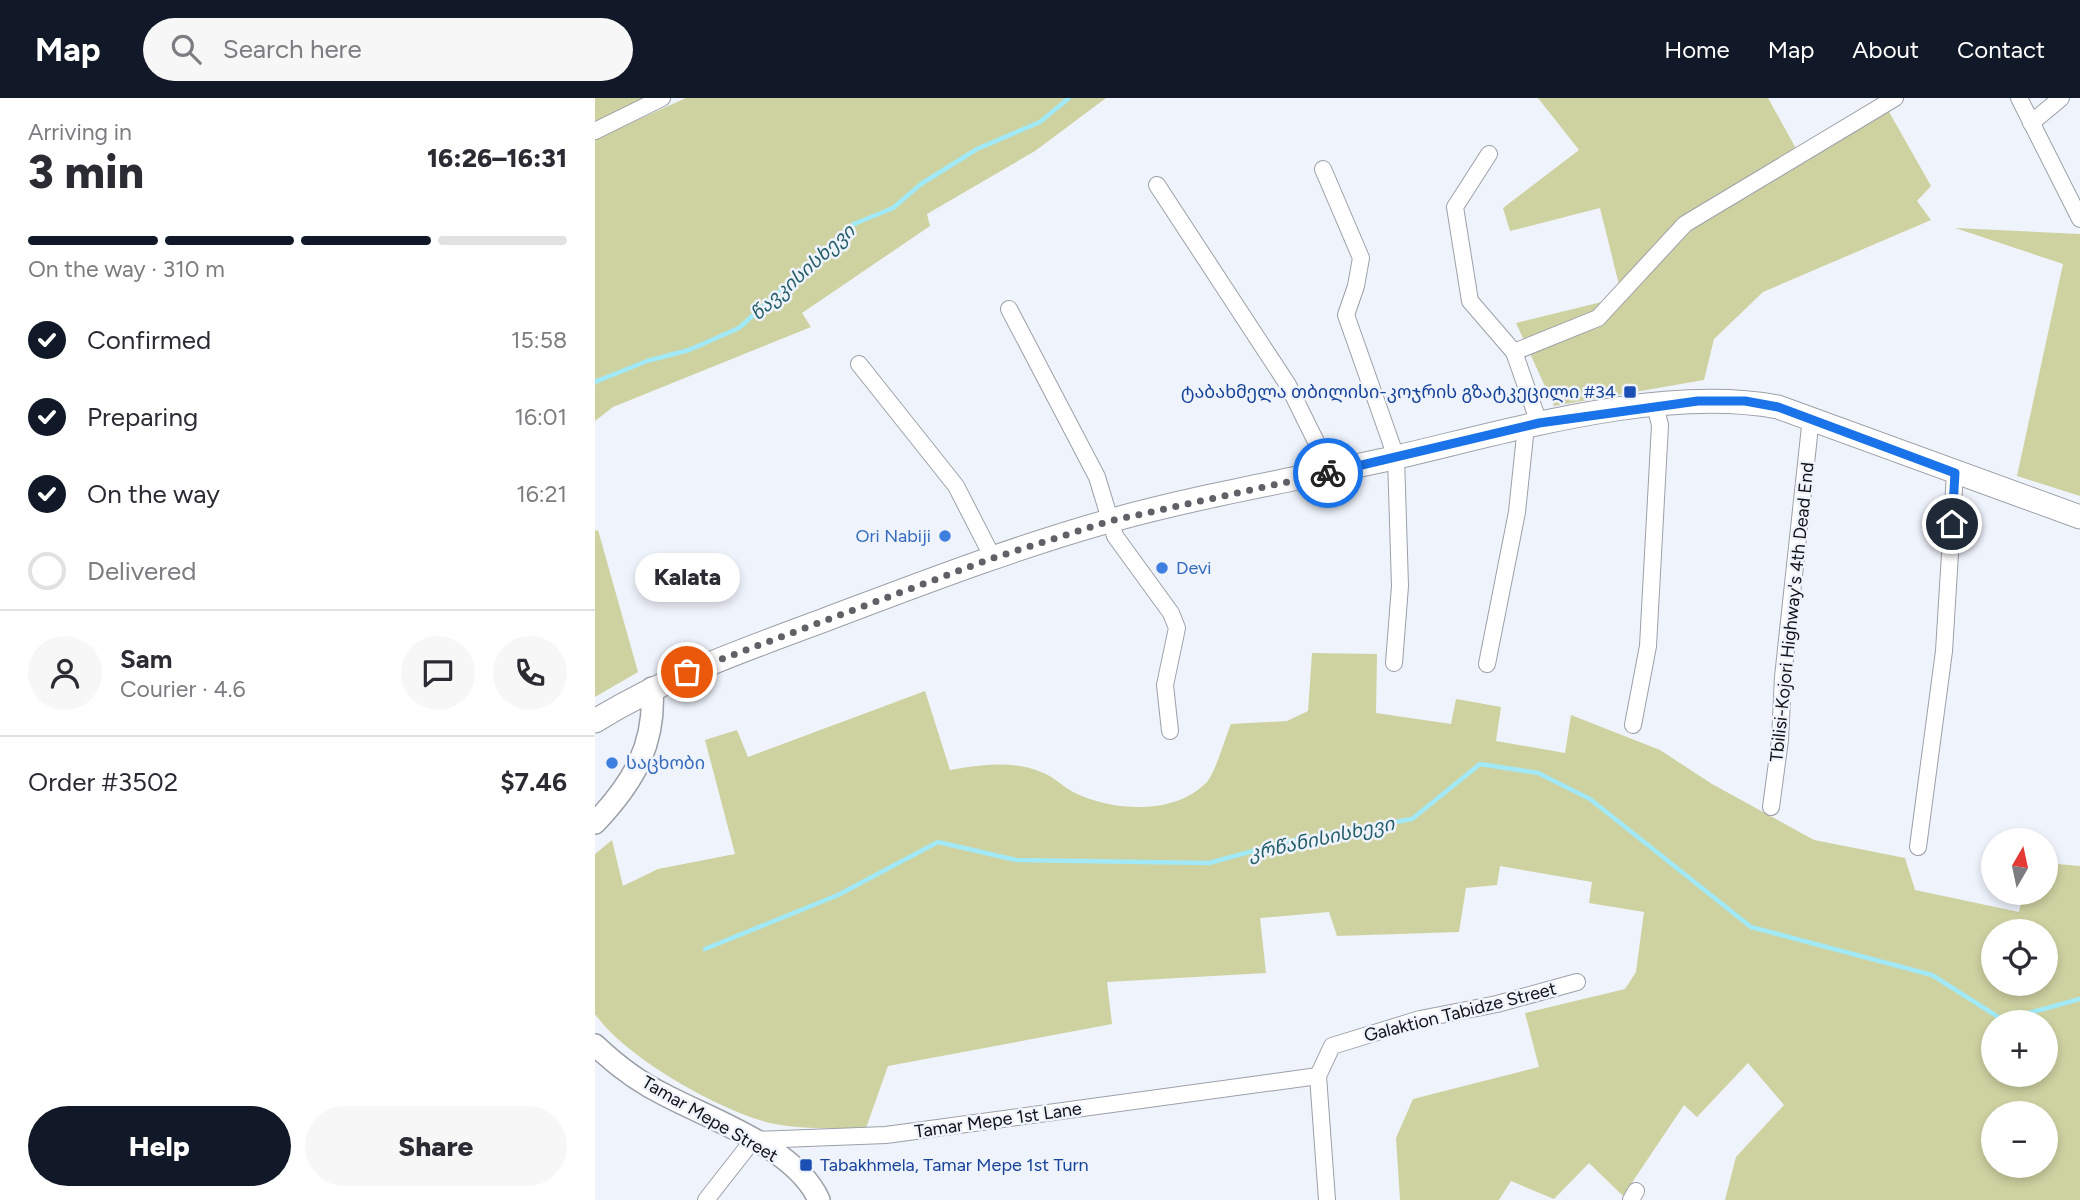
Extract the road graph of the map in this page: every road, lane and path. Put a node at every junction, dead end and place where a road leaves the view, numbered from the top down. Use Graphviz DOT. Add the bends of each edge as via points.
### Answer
graph roads {
  1 [pos="662,98"];
  2 [pos="1895,98"];
  3 [pos="2019,98"];
  4 [pos="2061,98"];
  5 [pos="2031,123"];
  6 [pos="595,131"];
  7 [pos="1489,154"];
  8 [pos="1323,170"];
  9 [pos="1157,185"];
  10 [pos="2080,219"];
  11 [pos="1009,309"];
  12 [pos="1514,352"];
  13 [pos="859,364"];
  14 [pos="1655,405"];
  15 [pos="1811,417"];
  16 [pos="1532,424"];
  17 [pos="1396,457"];
  18 [pos="1331,472"];
  19 [pos="1955,473"];
  20 [pos="2080,517"];
  21 [pos="1110,521"];
  22 [pos="993,558"];
  23 [pos="1394,663"];
  24 [pos="1487,664"];
  25 [pos="652,688"];
  26 [pos="595,721"];
  27 [pos="1633,725"];
  28 [pos="1170,731"];
  29 [pos="1771,807"];
  30 [pos="595,823"];
  31 [pos="1918,847"];
  32 [pos="1577,982"];
  33 [pos="595,1045"];
  34 [pos="1318,1076"];
  35 [pos="753,1140"];
  36 [pos="706,1200"];
  37 [pos="819,1200"];
  38 [pos="1327,1200"];
  1 -- 6 [label="street"];
  2 -- 12 [label="street" via="1685,224 1598,318"];
  3 -- 5 [label="street"];
  4 -- 5 [label="street"];
  5 -- 10 [label="street"];
  7 -- 12 [label="street" via="1455,207 1470,301"];
  8 -- 17 [label="street" via="1361,258 1346,315"];
  9 -- 18 [label="street" via="1287,385"];
  11 -- 21 [label="street" via="1097,477"];
  12 -- 16 [label="street"];
  13 -- 22 [label="street" via="956,486"];
  14 -- 15 [label="main road" via="1745,401"];
  14 -- 16 [label="main road"];
  14 -- 27 [label="street" via="1660,425 1648,646"];
  15 -- 19 [label="main road"];
  15 -- 29 [label="street, Tbilisi-Kojori Highway's 4th Dead End"];
  16 -- 17 [label="main road"];
  16 -- 24 [label="street"];
  17 -- 18 [label="main road"];
  17 -- 23 [label="street" via="1400,586"];
  18 -- 21 [label="main road"];
  19 -- 20 [label="main road"];
  19 -- 31 [label="street" via="1944,651"];
  21 -- 22 [label="main road"];
  21 -- 28 [label="street" via="1115,536 1177,628 1165,685"];
  22 -- 25 [label="main road"];
  25 -- 26 [label="main road"];
  25 -- 30 [label="street" via="654,718 649,738 634,772"];
  32 -- 34 [label="street, Galaktion Tabidze Street" via="1497,1004 1420,1018 1332,1046"];
  33 -- 35 [label="street, Tamar Mepe Street" via="661,1094"];
  34 -- 35 [label="street, Tamar Mepe 1st Lane" via="886,1135"];
  34 -- 38 [label="street"];
  35 -- 36 [label="street"];
  35 -- 37 [label="street, Tamar Mepe Street" via="802,1177"];
}
